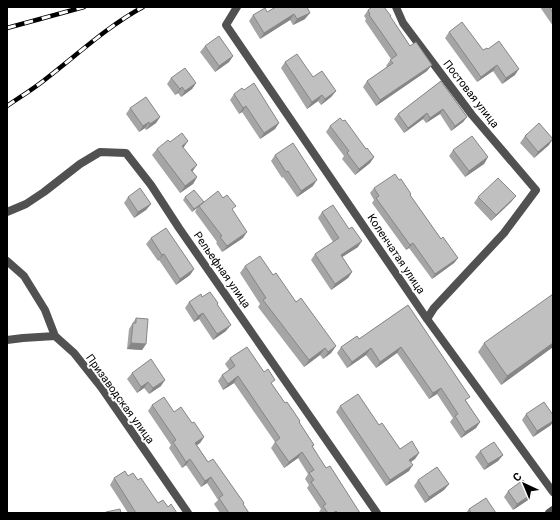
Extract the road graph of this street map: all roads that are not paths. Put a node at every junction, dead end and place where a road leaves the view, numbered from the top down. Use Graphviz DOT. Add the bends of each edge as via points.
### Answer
graph roads {
  1 [pos="237,7"];
  2 [pos="396,7"];
  3 [pos="7,212"];
  4 [pos="7,261"];
  5 [pos="427,319"];
  6 [pos="55,336"];
  7 [pos="7,340"];
  8 [pos="553,492"];
  9 [pos="553,510"];
  10 [pos="188,513"];
  11 [pos="377,513"];
  12 [pos="549,513"];
  1 -- 5 [label="street, Коленчатая улица" via="226,25"];
  2 -- 5 [label="street, Постовая улица" via="403,23 472,115 536,190 504,233 434,308"];
  3 -- 11 [label="street, Рельефная улица" via="26,204 100,152 126,153 151,185"];
  4 -- 6 [label="street, Призаводская улица" via="24,276 45,310"];
  5 -- 8 [label="street, Коленчатая улица"];
  6 -- 7 [label="street"];
  6 -- 10 [label="street, Призаводская улица" via="74,353 101,387"];
  9 -- 12 [label="street"];
}
